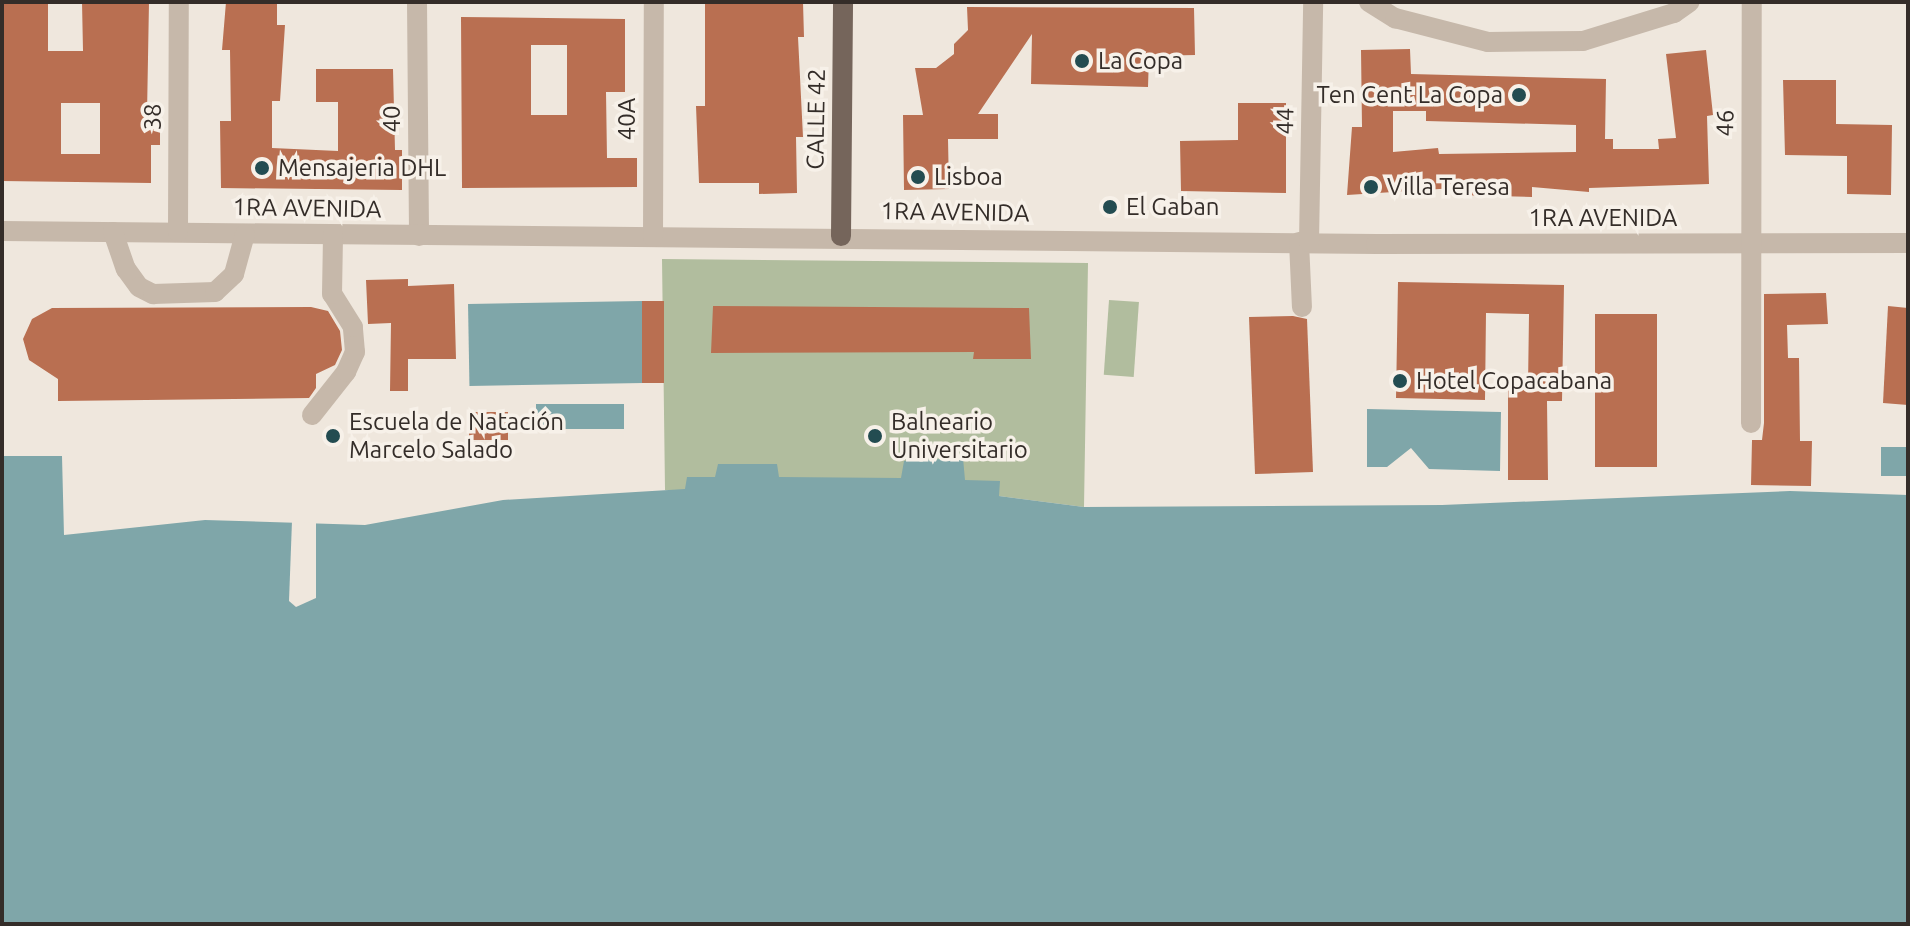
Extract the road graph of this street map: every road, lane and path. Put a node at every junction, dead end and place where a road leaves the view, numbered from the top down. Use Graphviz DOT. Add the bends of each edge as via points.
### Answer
graph roads {
  1 [pos="179,2"];
  2 [pos="417,2"];
  3 [pos="654,2"];
  4 [pos="843,2"];
  5 [pos="1313,2"];
  6 [pos="1369,2"];
  7 [pos="1690,2"];
  8 [pos="1752,2"];
  9 [pos="2,231"];
  10 [pos="113,232"];
  11 [pos="178,232"];
  12 [pos="245,234"];
  13 [pos="333,235"];
  14 [pos="419,236"];
  15 [pos="841,236"];
  16 [pos="653,237"];
  17 [pos="1304,242"];
  18 [pos="1908,243"];
  19 [pos="1750,245"];
  20 [pos="1302,307"];
  21 [pos="312,415"];
  22 [pos="1751,423"];
  1 -- 11 [label="street, 38"];
  2 -- 14 [label="street, 40"];
  3 -- 16 [label="street, 40A"];
  4 -- 15 [label="main road, CALLE 42"];
  5 -- 17 [label="street, 44"];
  6 -- 7 [label="street" via="1395,18 1488,42 1583,41 1674,13"];
  8 -- 19 [label="street, 46"];
  9 -- 10 [label="street, 1RA AVENIDA"];
  10 -- 11 [label="street, 1RA AVENIDA"];
  10 -- 12 [label="street" via="126,269 139,287 153,294 215,292 234,274"];
  11 -- 12 [label="street, 1RA AVENIDA"];
  12 -- 13 [label="street, 1RA AVENIDA"];
  13 -- 14 [label="street, 1RA AVENIDA"];
  13 -- 21 [label="street" via="332,294 353,327 355,352"];
  14 -- 16 [label="street, 1RA AVENIDA"];
  15 -- 16 [label="street, 1RA AVENIDA"];
  15 -- 17 [label="street, 1RA AVENIDA"];
  17 -- 19 [label="street, 1RA AVENIDA"];
  17 -- 20 [label="street, 44"];
  18 -- 19 [label="street, 1RA AVENIDA"];
  19 -- 22 [label="street, 46"];
}
